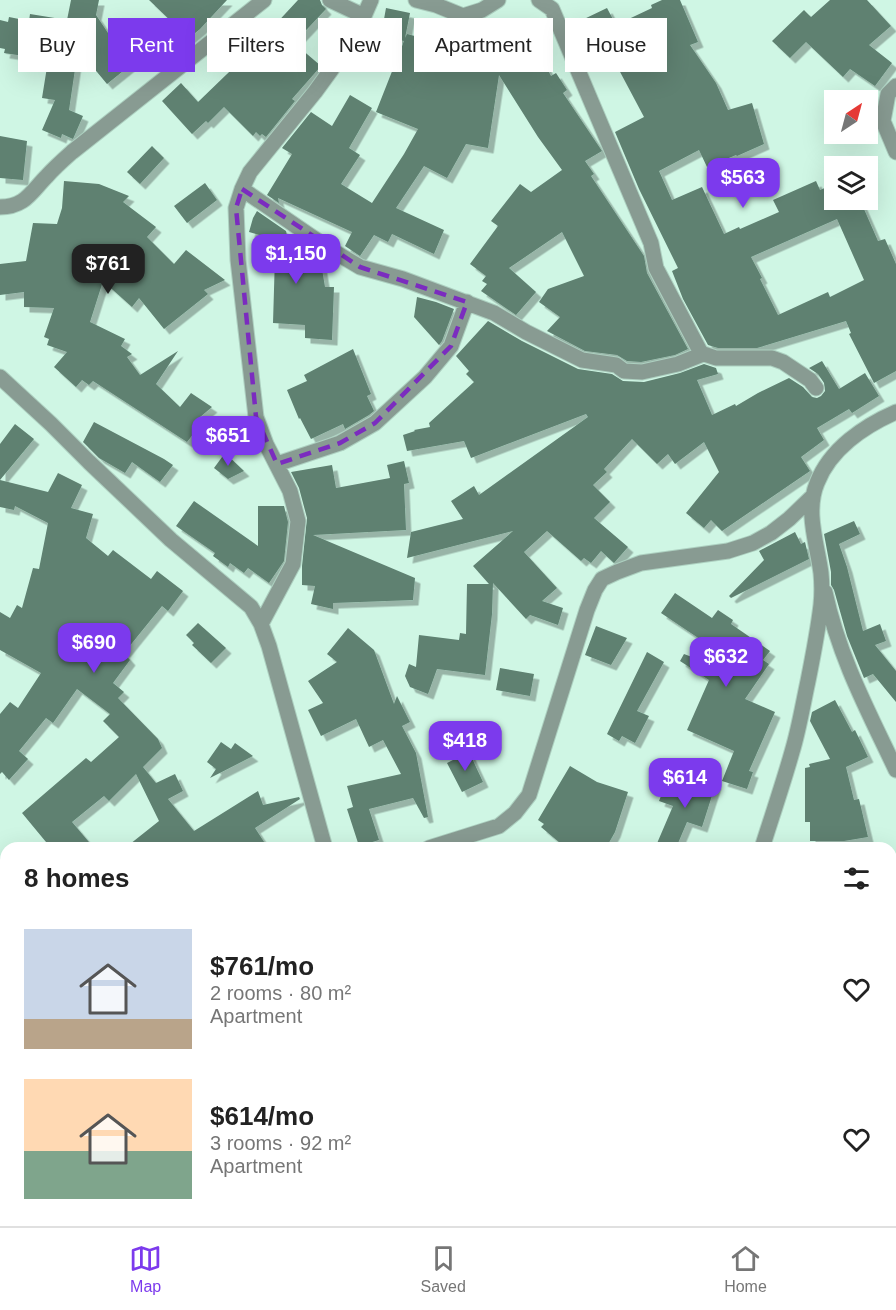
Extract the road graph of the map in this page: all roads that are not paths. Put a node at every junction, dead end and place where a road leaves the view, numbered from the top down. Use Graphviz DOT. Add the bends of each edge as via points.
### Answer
graph roads {
  1 [pos="264,0"];
  2 [pos="330,0"];
  3 [pos="371,0"];
  4 [pos="416,0"];
  5 [pos="498,0"];
  6 [pos="539,0"];
  7 [pos="364,16"];
  8 [pos="896,86"];
  9 [pos="896,152"];
  10 [pos="242,189"];
  11 [pos="0,207"];
  12 [pos="467,303"];
  13 [pos="703,354"];
  14 [pos="0,377"];
  15 [pos="816,388"];
  16 [pos="896,412"];
  17 [pos="277,464"];
  18 [pos="812,497"];
  19 [pos="822,575"];
  20 [pos="261,624"];
  21 [pos="896,770"];
  22 [pos="323,842"];
  23 [pos="448,842"];
  24 [pos="764,842"];
  1 -- 11 [label="street" via="72,152 30,196 12,207"];
  2 -- 7 [label="street"];
  3 -- 7 [label="street"];
  4 -- 5 [label="street" via="463,16"];
  6 -- 13 [label="street" via="552,9 651,243 656,268"];
  7 -- 10 [label="street" via="315,92 250,172"];
  8 -- 9 [label="street" via="888,94 883,121"];
  10 -- 12 [label="street" via="360,267"];
  10 -- 17 [label="street" via="236,208 238,260 256,417"];
  12 -- 13 [label="street" via="494,313 582,360 616,365 624,372 678,364"];
  12 -- 17 [label="street" via="451,346 425,377 375,423 340,443"];
  13 -- 15 [label="street" via="716,358 772,358 810,380"];
  14 -- 20 [label="street" via="171,540 251,607"];
  16 -- 18 [label="street" via="850,439 835,454"];
  17 -- 20 [label="street" via="298,521 293,564"];
  18 -- 19 [label="street"];
  18 -- 23 [label="street" via="780,526 753,543 728,551 641,562 602,579 586,610 529,795 499,826"];
  19 -- 21 [label="street" via="852,679"];
  19 -- 24 [label="street" via="821,604 793,751"];
  20 -- 22 [label="street"];
}
